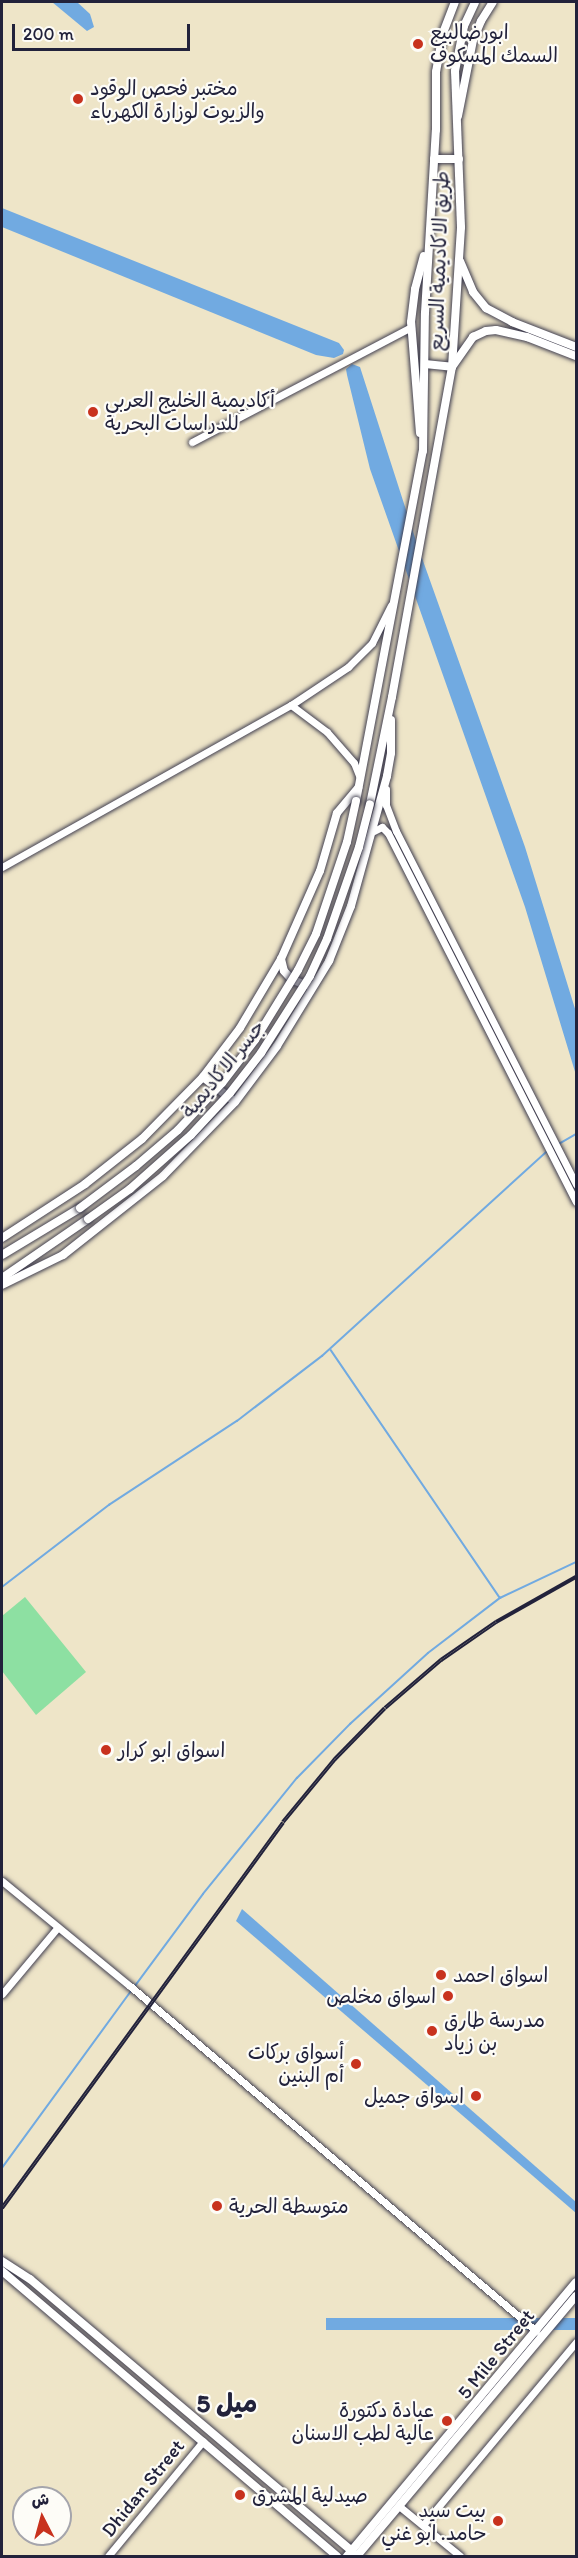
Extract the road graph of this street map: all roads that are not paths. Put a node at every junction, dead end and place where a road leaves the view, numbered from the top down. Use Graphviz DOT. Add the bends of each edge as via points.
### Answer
graph roads {
  1 [pos="455,2"];
  2 [pos="475,2"];
  3 [pos="493,2"];
  4 [pos="457,119"];
  5 [pos="434,159"];
  6 [pos="459,159"];
  7 [pos="428,241"];
  8 [pos="460,261"];
  9 [pos="411,327"];
  10 [pos="576,347"];
  11 [pos="576,356"];
  12 [pos="425,364"];
  13 [pos="452,367"];
  14 [pos="192,442"];
  15 [pos="421,466"];
  16 [pos="398,581"];
  17 [pos="392,697"];
  18 [pos="291,705"];
  19 [pos="387,776"];
  20 [pos="360,784"];
  21 [pos="374,831"];
  22 [pos="2,867"];
  23 [pos="281,959"];
  24 [pos="315,985"];
  25 [pos="203,1077"];
  26 [pos="235,1102"];
  27 [pos="576,1185"];
  28 [pos="576,1202"];
  29 [pos="2,1238"];
  30 [pos="2,1255"];
  31 [pos="2,1278"];
  32 [pos="2,1285"];
  33 [pos="2,1881"];
  34 [pos="58,1927"];
  35 [pos="2,1994"];
  36 [pos="2,2261"];
  37 [pos="2,2271"];
  38 [pos="576,2282"];
  39 [pos="576,2296"];
  40 [pos="536,2331"];
  41 [pos="576,2342"];
  42 [pos="202,2441"];
  43 [pos="399,2506"];
  44 [pos="423,2525"];
  45 [pos="366,2540"];
  46 [pos="341,2542"];
  47 [pos="332,2555"];
  48 [pos="354,2555"];
  49 [pos="108,2556"];
  50 [pos="366,2556"];
  51 [pos="459,2556"];
  1 -- 5 [label="highway, طريق الاكاديمية السريع" via="438,57"];
  2 -- 4 [label="highway, طريق الاكاديمية السريع" via="464,26 456,62"];
  3 -- 4 [label="highway" via="476,30"];
  4 -- 6 [label="highway, طريق الاكاديمية السريع"];
  5 -- 6 [label="highway"];
  5 -- 7 [label="highway, طريق الاكاديمية السريع"];
  6 -- 8 [label="highway, طريق الاكاديمية السريع"];
  7 -- 9 [label="highway" via="415,289"];
  7 -- 12 [label="highway, طريق الاكاديمية السريع"];
  8 -- 10 [label="main road" via="473,292 486,308"];
  8 -- 13 [label="highway, طريق الاكاديمية السريع"];
  9 -- 14 [label="street"];
  9 -- 15 [label="highway"];
  11 -- 13 [label="main road" via="496,330 473,337"];
  12 -- 13 [label="highway"];
  12 -- 15 [label="highway, طريق الاكاديمية السريع"];
  13 -- 17 [label="highway, طريق الاكاديمية السريع"];
  15 -- 16 [label="highway, طريق الاكاديمية السريع"];
  16 -- 18 [label="street" via="384,621 360,658"];
  16 -- 20 [label="highway"];
  17 -- 19 [label="highway"];
  17 -- 31 [label="highway, جسر الاكاديمية, bridge" via="356,858 327,939 310,976 261,1053 230,1093 183,1142 130,1189"];
  18 -- 20 [label="street" via="337,742 354,763"];
  18 -- 22 [label="street"];
  19 -- 21 [label="highway"];
  19 -- 27 [label="street" via="386,804 396,831"];
  20 -- 23 [label="highway" via="337,813 320,871"];
  20 -- 30 [label="highway, جسر الاكاديمية, bridge" via="316,933 255,1040 178,1130 136,1166 80,1208"];
  21 -- 24 [label="highway" via="339,939"];
  21 -- 28 [label="street" via="382,827 388,833"];
  23 -- 24 [label="highway" via="292,980"];
  23 -- 25 [label="highway" via="240,1028"];
  24 -- 26 [label="highway" via="277,1046"];
  25 -- 26 [label="highway"];
  25 -- 29 [label="highway" via="142,1139 85,1184"];
  26 -- 32 [label="highway" via="163,1176 113,1218 63,1255"];
  33 -- 34 [label="street"];
  34 -- 35 [label="street"];
  34 -- 40 [label="street"];
  36 -- 46 [label="main road" via="30,2279"];
  37 -- 42 [label="main road"];
  38 -- 40 [label="main road, 5 Mile Street"];
  39 -- 43 [label="main road, 5 Mile Street"];
  40 -- 45 [label="main road, 5 Mile Street"];
  41 -- 44 [label="street"];
  42 -- 47 [label="main road"];
  42 -- 49 [label="street, Dhidan Street"];
  43 -- 44 [label="street"];
  43 -- 45 [label="main road, 5 Mile Street"];
  44 -- 51 [label="street"];
  45 -- 46 [label="main road"];
  45 -- 48 [label="main road, 5 Mile Street"];
  45 -- 50 [label="main road"];
  46 -- 48 [label="main road"];
}
